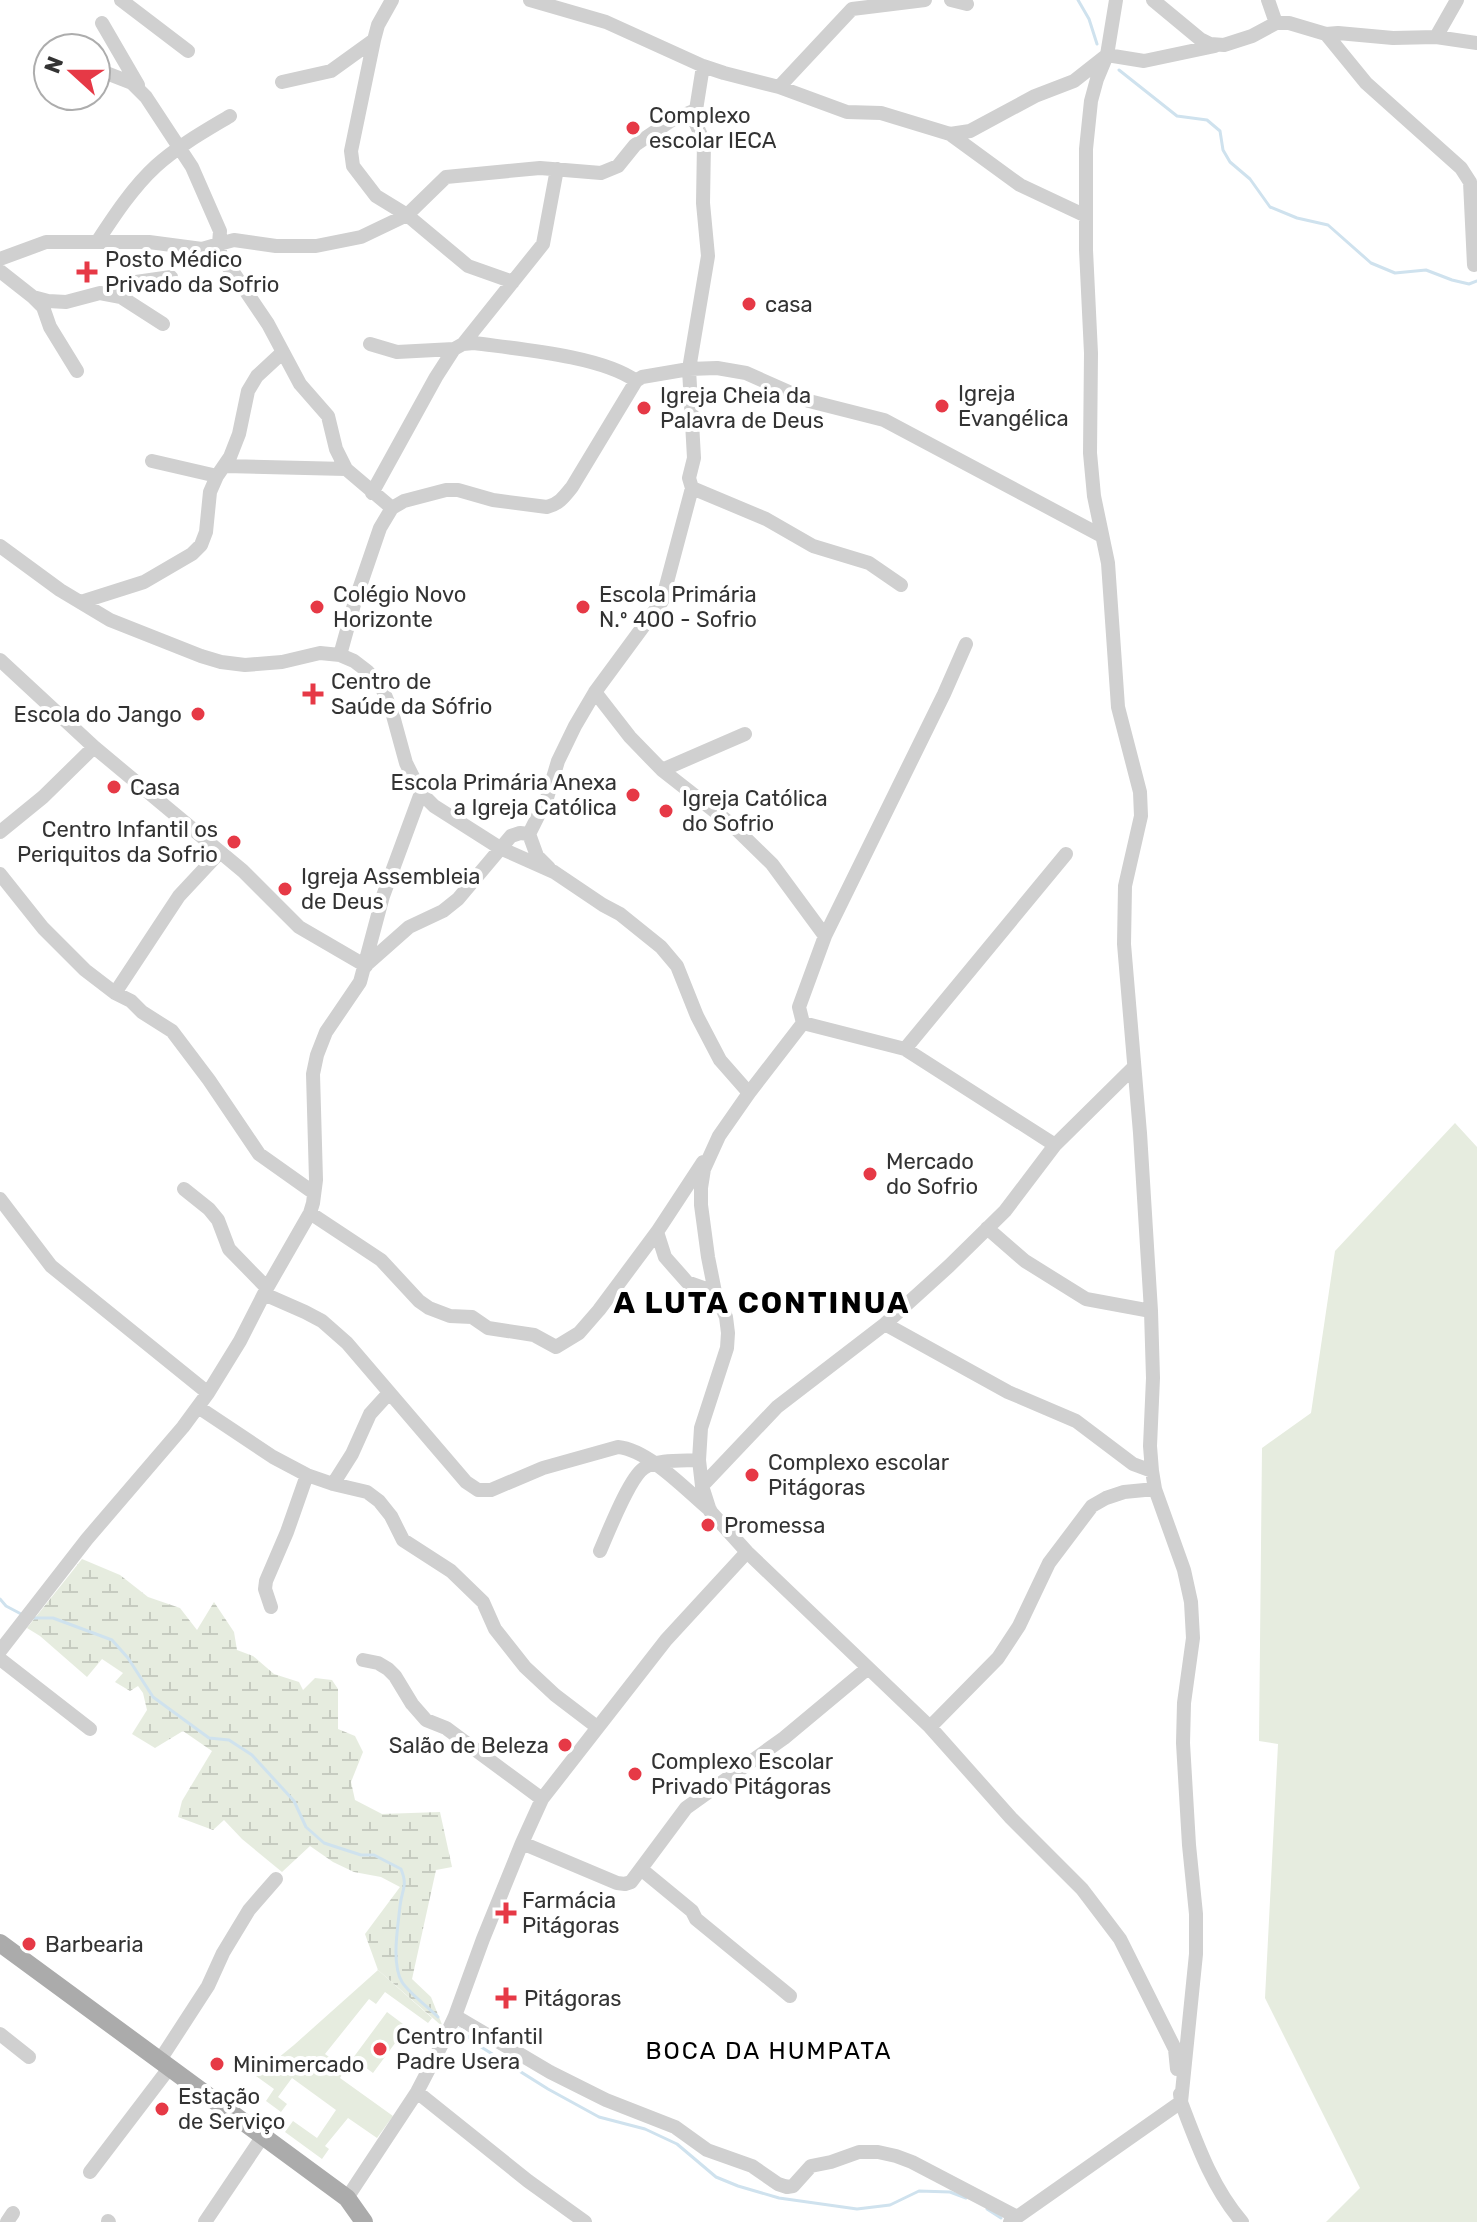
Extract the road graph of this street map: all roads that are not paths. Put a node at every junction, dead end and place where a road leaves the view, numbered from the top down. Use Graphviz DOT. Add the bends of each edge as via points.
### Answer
graph roads {
  1 [pos="121,0"];
  2 [pos="392,0"];
  3 [pos="530,0"];
  4 [pos="925,0"];
  5 [pos="951,0"];
  6 [pos="1116,0"];
  7 [pos="1153,0"];
  8 [pos="1268,0"];
  9 [pos="1457,0"];
  10 [pos="967,4"];
  11 [pos="102,23"];
  12 [pos="1276,23"];
  13 [pos="1326,34"];
  14 [pos="1436,37"];
  15 [pos="374,40"];
  16 [pos="1477,43"];
  17 [pos="1224,45"];
  18 [pos="188,51"];
  19 [pos="1107,55"];
  20 [pos="703,66"];
  21 [pos="112,75"];
  22 [pos="282,82"];
  23 [pos="779,87"];
  24 [pos="146,97"];
  25 [pos="696,110"];
  26 [pos="230,116"];
  27 [pos="950,134"];
  28 [pos="178,148"];
  29 [pos="557,169"];
  30 [pos="1474,181"];
  31 [pos="407,215"];
  32 [pos="1086,216"];
  33 [pos="97,242"];
  34 [pos="219,244"];
  35 [pos="0,259"];
  36 [pos="1474,265"];
  37 [pos="0,271"];
  38 [pos="171,277"];
  39 [pos="513,282"];
  40 [pos="33,297"];
  41 [pos="121,297"];
  42 [pos="163,324"];
  43 [pos="370,344"];
  44 [pos="458,347"];
  45 [pos="283,352"];
  46 [pos="689,369"];
  47 [pos="77,371"];
  48 [pos="636,381"];
  49 [pos="152,461"];
  50 [pos="346,469"];
  51 [pos="221,471"];
  52 [pos="692,488"];
  53 [pos="372,493"];
  54 [pos="392,508"];
  55 [pos="1102,536"];
  56 [pos="0,546"];
  57 [pos="901,585"];
  58 [pos="81,602"];
  59 [pos="966,644"];
  60 [pos="340,655"];
  61 [pos="0,660"];
  62 [pos="595,692"];
  63 [pos="745,734"];
  64 [pos="94,747"];
  65 [pos="662,770"];
  66 [pos="421,793"];
  67 [pos="0,832"];
  68 [pos="529,834"];
  69 [pos="500,848"];
  70 [pos="220,852"];
  71 [pos="1066,854"];
  72 [pos="554,872"];
  73 [pos="0,874"];
  74 [pos="825,936"];
  75 [pos="366,966"];
  76 [pos="115,993"];
  77 [pos="803,1023"];
  78 [pos="905,1049"];
  79 [pos="1134,1067"];
  80 [pos="749,1093"];
  81 [pos="1055,1145"];
  82 [pos="711,1152"];
  83 [pos="184,1189"];
  84 [pos="314,1193"];
  85 [pos="0,1199"];
  86 [pos="310,1213"];
  87 [pos="987,1228"];
  88 [pos="657,1232"];
  89 [pos="265,1291"];
  90 [pos="715,1292"];
  91 [pos="1151,1311"];
  92 [pos="885,1324"];
  93 [pos="208,1393"];
  94 [pos="389,1393"];
  95 [pos="198,1407"];
  96 [pos="699,1460"];
  97 [pos="655,1464"];
  98 [pos="1152,1471"];
  99 [pos="307,1475"];
  100 [pos="333,1484"];
  101 [pos="702,1486"];
  102 [pos="1155,1489"];
  103 [pos="710,1511"];
  104 [pos="600,1551"];
  105 [pos="747,1552"];
  106 [pos="271,1607"];
  107 [pos="1,1650"];
  108 [pos="363,1660"];
  109 [pos="868,1668"];
  110 [pos="597,1727"];
  111 [pos="930,1727"];
  112 [pos="90,1729"];
  113 [pos="542,1799"];
  114 [pos="522,1843"];
  115 [pos="641,1869"];
  116 [pos="276,1879"];
  117 [pos="0,1943"];
  118 [pos="790,1996"];
  119 [pos="455,2016"];
  120 [pos="0,2034"];
  121 [pos="29,2057"];
  122 [pos="165,2064"];
  123 [pos="417,2092"];
  124 [pos="1181,2102"];
  125 [pos="263,2136"];
  126 [pos="90,2172"];
  127 [pos="347,2198"];
  128 [pos="1013,2219"];
  129 [pos="205,2222"];
  130 [pos="364,2222"];
  131 [pos="379,2222"];
  132 [pos="585,2222"];
  133 [pos="1242,2222"];
  1 -- 18 [label="street"];
  2 -- 15 [label="street"];
  3 -- 20 [label="street" via="606,22"];
  4 -- 23 [label="street" via="852,9"];
  5 -- 10 [label="street"];
  6 -- 19 [label="street"];
  7 -- 17 [label="street" via="1200,39"];
  8 -- 12 [label="street"];
  9 -- 14 [label="street"];
  11 -- 24 [label="street"];
  12 -- 13 [label="street"];
  12 -- 17 [label="street"];
  13 -- 14 [label="street"];
  13 -- 30 [label="street" via="1366,83"];
  14 -- 16 [label="street"];
  15 -- 22 [label="street" via="331,71"];
  15 -- 31 [label="street" via="351,151 353,166 376,196"];
  17 -- 19 [label="street" via="1144,61"];
  19 -- 27 [label="street" via="1074,81 970,131"];
  19 -- 32 [label="street" via="1091,101"];
  20 -- 23 [label="street"];
  20 -- 25 [label="street"];
  21 -- 24 [label="street" via="132,83"];
  23 -- 27 [label="street" via="847,112 881,113"];
  24 -- 28 [label="street"];
  25 -- 29 [label="street" via="635,145 618,166 601,173"];
  25 -- 46 [label="street" via="704,142 708,256"];
  26 -- 28 [label="street"];
  27 -- 32 [label="street" via="1020,185"];
  28 -- 33 [label="street" via="155,167"];
  28 -- 34 [label="street" via="220,231"];
  29 -- 31 [label="street" via="446,177"];
  29 -- 39 [label="street" via="543,244"];
  30 -- 36 [label="street"];
  31 -- 34 [label="street" via="361,237 316,246 234,240"];
  31 -- 39 [label="street" via="468,266"];
  32 -- 55 [label="street" via="1090,453"];
  33 -- 34 [label="street" via="202,249"];
  33 -- 35 [label="street" via="46,242"];
  34 -- 45 [label="street" via="221,258"];
  37 -- 40 [label="street"];
  38 -- 41 [label="street" via="136,282"];
  39 -- 44 [label="street"];
  40 -- 41 [label="street" via="66,302 100,293"];
  40 -- 47 [label="street"];
  41 -- 42 [label="street"];
  43 -- 44 [label="street" via="397,352"];
  44 -- 48 [label="street" via="474,343 585,361"];
  44 -- 53 [label="street"];
  45 -- 50 [label="street" via="300,384 328,416"];
  45 -- 51 [label="street" via="248,391 239,434"];
  46 -- 48 [label="street"];
  46 -- 52 [label="street"];
  46 -- 55 [label="street" via="746,373 809,401 884,420"];
  48 -- 54 [label="street" via="572,487 555,505 446,490"];
  49 -- 51 [label="street"];
  50 -- 51 [label="street"];
  50 -- 53 [label="street"];
  51 -- 58 [label="street" via="210,492 206,532 192,554 144,582"];
  52 -- 57 [label="street" via="766,519 813,546 869,563"];
  52 -- 62 [label="street" via="662,601"];
  53 -- 54 [label="street"];
  54 -- 60 [label="street" via="380,528"];
  55 -- 79 [label="street" via="1118,707 1140,792 1141,816 1124,909"];
  56 -- 58 [label="street"];
  58 -- 60 [label="street" via="142,634 221,662 258,665 320,653"];
  59 -- 74 [label="street"];
  60 -- 66 [label="street" via="382,688"];
  61 -- 64 [label="street"];
  62 -- 65 [label="street"];
  62 -- 68 [label="street" via="558,761"];
  63 -- 65 [label="street"];
  64 -- 67 [label="street"];
  64 -- 70 [label="street"];
  65 -- 74 [label="street" via="772,864"];
  66 -- 69 [label="street"];
  66 -- 75 [label="street" via="383,896"];
  68 -- 69 [label="street" via="511,836"];
  68 -- 72 [label="street" via="537,856"];
  69 -- 72 [label="street"];
  69 -- 75 [label="street" via="458,899 409,927"];
  70 -- 75 [label="street" via="299,927"];
  70 -- 76 [label="street" via="179,896"];
  71 -- 78 [label="street"];
  72 -- 80 [label="street" via="661,947 677,966 720,1060"];
  73 -- 76 [label="street" via="43,928"];
  74 -- 77 [label="street" via="799,1007"];
  75 -- 84 [label="street" via="317,1055"];
  76 -- 84 [label="street" via="172,1031 259,1154"];
  77 -- 78 [label="street"];
  77 -- 80 [label="street"];
  78 -- 81 [label="street"];
  79 -- 81 [label="street"];
  79 -- 91 [label="street"];
  80 -- 82 [label="street"];
  81 -- 87 [label="street"];
  82 -- 88 [label="street"];
  82 -- 90 [label="street" via="701,1205"];
  83 -- 89 [label="street" via="218,1220 229,1249"];
  84 -- 86 [label="street"];
  85 -- 93 [label="street" via="51,1266"];
  86 -- 88 [label="street" via="381,1260 429,1308 450,1316 468,1315 488,1328 534,1335 556,1347 579,1333"];
  86 -- 89 [label="street"];
  87 -- 91 [label="street" via="1025,1261 1086,1299"];
  87 -- 92 [label="street"];
  88 -- 90 [label="street" via="665,1257 687,1282"];
  89 -- 93 [label="street"];
  89 -- 94 [label="street" via="322,1321"];
  90 -- 96 [label="street" via="726,1317 727,1348 701,1428"];
  91 -- 98 [label="street"];
  92 -- 98 [label="street" via="1008,1392 1076,1421 1133,1464"];
  92 -- 101 [label="street" via="777,1407"];
  93 -- 95 [label="street"];
  94 -- 97 [label="street" via="478,1490 618,1447"];
  94 -- 100 [label="street" via="370,1414"];
  95 -- 99 [label="street"];
  95 -- 107 [label="street"];
  96 -- 97 [label="street"];
  96 -- 101 [label="street"];
  97 -- 103 [label="street"];
  97 -- 104 [label="street" via="642,1469 635,1480"];
  98 -- 102 [label="street"];
  99 -- 100 [label="street"];
  99 -- 106 [label="street" via="266,1581"];
  100 -- 110 [label="street" via="367,1492 379,1501 403,1540 451,1571 483,1602 495,1629 525,1667"];
  101 -- 103 [label="street"];
  102 -- 111 [label="street" via="1124,1492 1092,1506 1049,1563 998,1658"];
  102 -- 124 [label="street" via="1184,1570 1193,1638 1183,1743 1196,1954"];
  103 -- 105 [label="street"];
  105 -- 109 [label="street"];
  105 -- 110 [label="street" via="666,1640"];
  107 -- 112 [label="street"];
  108 -- 113 [label="street" via="388,1669 426,1720 446,1728"];
  109 -- 111 [label="street"];
  109 -- 115 [label="street" via="784,1738 686,1808"];
  110 -- 113 [label="street"];
  111 -- 124 [label="street" via="1082,1889 1120,1939 1175,2049"];
  113 -- 114 [label="street"];
  114 -- 115 [label="street" via="617,1883 631,1882"];
  114 -- 119 [label="street"];
  115 -- 118 [label="street"];
  116 -- 122 [label="street" via="223,1953"];
  117 -- 122 [label="main road"];
  119 -- 123 [label="street"];
  119 -- 128 [label="street" via="550,2072 675,2127 707,2150 752,2166 778,2184 793,2186 811,2166 878,2152 912,2162"];
  120 -- 121 [label="street"];
  122 -- 125 [label="main road"];
  122 -- 126 [label="street"];
  123 -- 127 [label="street"];
  123 -- 132 [label="street"];
  124 -- 128 [label="street"];
  124 -- 133 [label="street" via="1208,2170"];
  125 -- 127 [label="main road"];
  125 -- 129 [label="street"];
  127 -- 130 [label="main road"];
  127 -- 131 [label="main road"];
}
